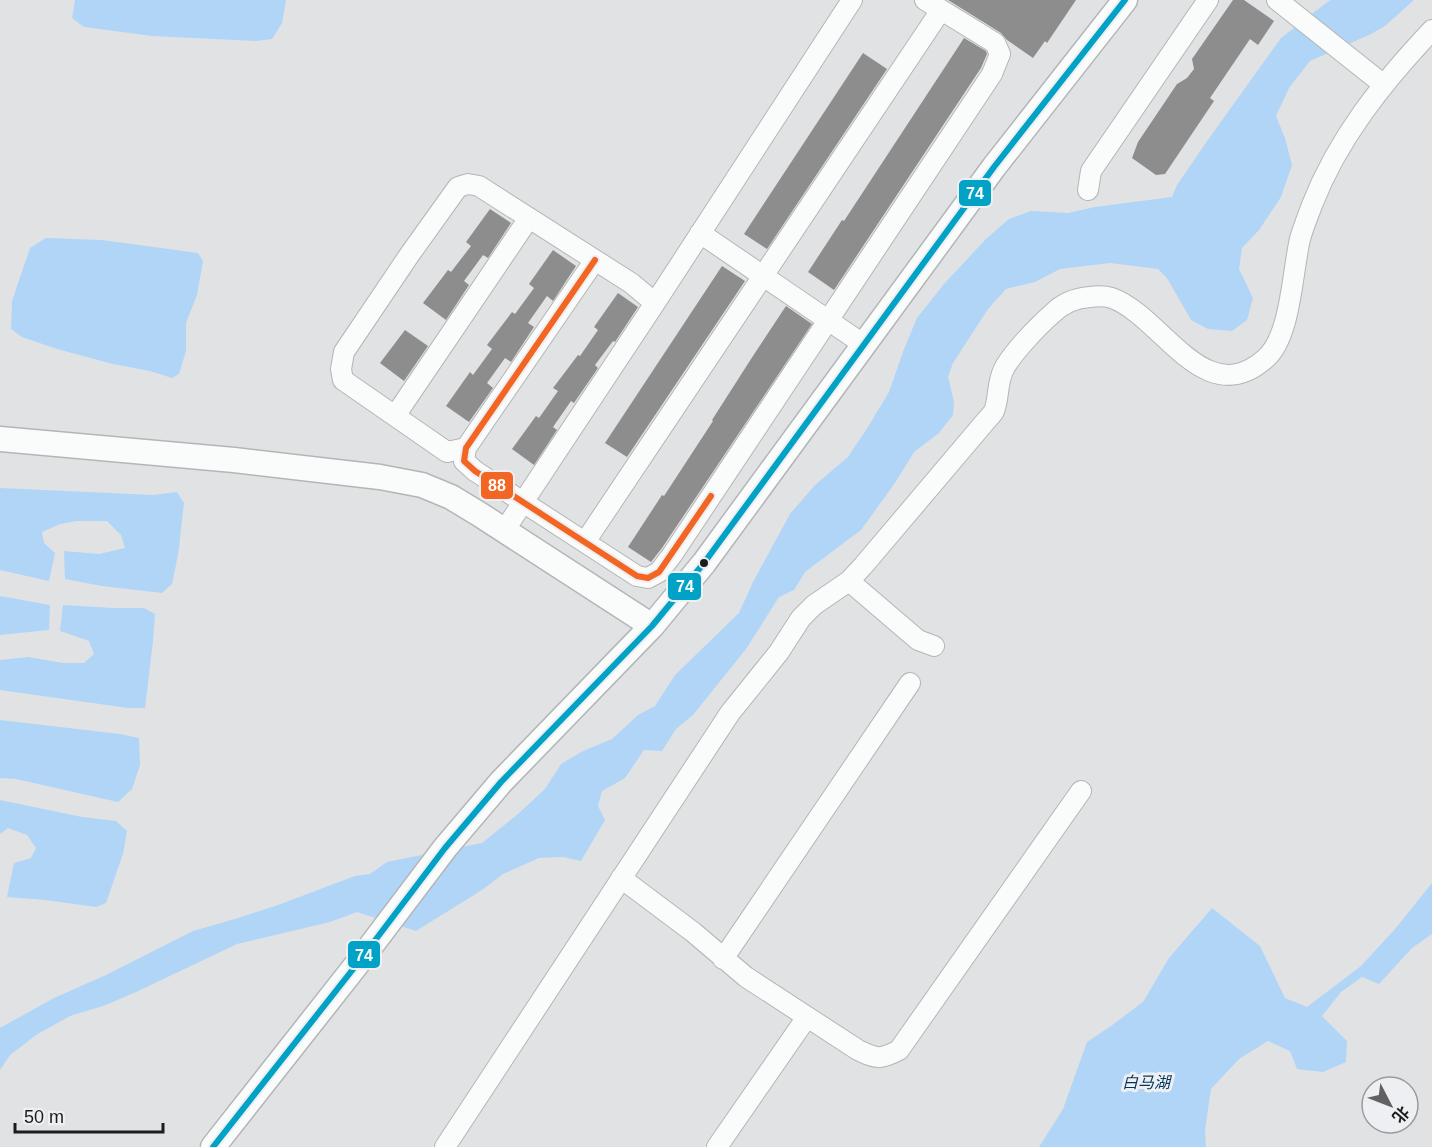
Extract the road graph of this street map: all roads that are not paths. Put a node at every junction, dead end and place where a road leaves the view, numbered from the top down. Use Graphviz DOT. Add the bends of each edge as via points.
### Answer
graph roads {
  1 [pos="852,0"];
  2 [pos="1125,0"];
  3 [pos="1208,0"];
  4 [pos="933,5"];
  5 [pos="1284,5"];
  6 [pos="1432,30"];
  7 [pos="1384,85"];
  8 [pos="1088,190"];
  9 [pos="529,218"];
  10 [pos="700,233"];
  11 [pos="595,260"];
  12 [pos="763,276"];
  13 [pos="655,303"];
  14 [pos="828,320"];
  15 [pos="863,344"];
  16 [pos="395,416"];
  17 [pos="0,439"];
  18 [pos="466,448"];
  19 [pos="523,502"];
  20 [pos="504,531"];
  21 [pos="585,542"];
  22 [pos="849,581"];
  23 [pos="652,626"];
  24 [pos="934,646"];
  25 [pos="910,683"];
  26 [pos="1081,791"];
  27 [pos="621,878"];
  28 [pos="723,959"];
  29 [pos="807,1017"];
  30 [pos="213,1147"];
  31 [pos="445,1147"];
  32 [pos="717,1147"];
  1 -- 10 [label="street"];
  2 -- 15 [label="street" via="994,167"];
  3 -- 8 [label="street" via="1091,171"];
  4 -- 12 [label="street"];
  4 -- 14 [label="street" via="995,43 1000,54 992,74"];
  5 -- 7 [label="street"];
  6 -- 7 [label="street"];
  7 -- 22 [label="street" via="1341,144 1316,195 1301,238 1285,324 1267,358 1251,370 1215,373 1196,365 1143,318 1110,297 1080,298 1066,303 1054,311 1004,368 994,411"];
  9 -- 11 [label="street"];
  9 -- 16 [label="street"];
  9 -- 16 [label="street" via="479,186 458,187 410,254 344,352 340,369 343,380"];
  10 -- 12 [label="street"];
  10 -- 13 [label="street"];
  11 -- 13 [label="street"];
  11 -- 18 [label="street"];
  12 -- 14 [label="street"];
  12 -- 21 [label="street"];
  13 -- 19 [label="street"];
  14 -- 15 [label="street"];
  14 -- 21 [label="street" via="659,572 648,578 637,576"];
  15 -- 23 [label="street" via="716,547"];
  16 -- 18 [label="street" via="447,452"];
  17 -- 20 [label="street" via="380,477 441,493"];
  18 -- 19 [label="street" via="464,461"];
  19 -- 20 [label="street"];
  19 -- 21 [label="street"];
  20 -- 23 [label="street"];
  22 -- 24 [label="street" via="918,640"];
  22 -- 27 [label="street" via="801,618 730,712"];
  23 -- 30 [label="street" via="501,782 445,848"];
  25 -- 28 [label="street"];
  26 -- 29 [label="street" via="899,1050 874,1058"];
  27 -- 28 [label="street"];
  27 -- 31 [label="street"];
  28 -- 29 [label="street"];
  29 -- 32 [label="street"];
}
